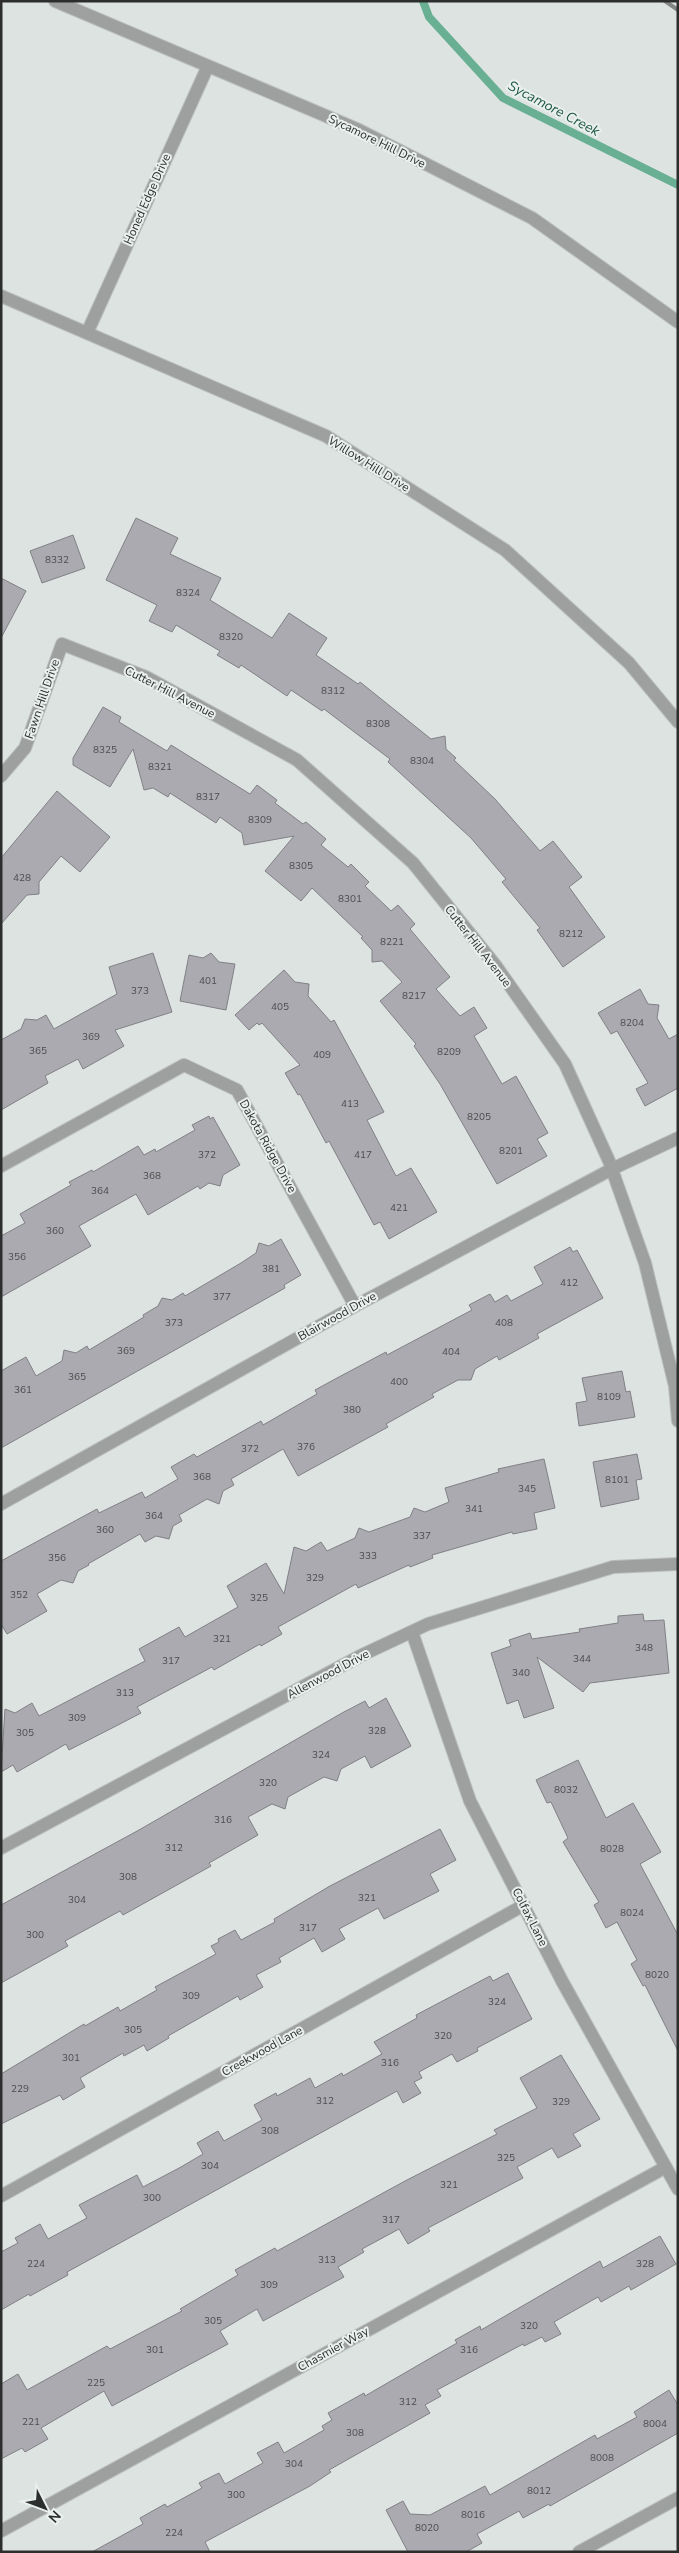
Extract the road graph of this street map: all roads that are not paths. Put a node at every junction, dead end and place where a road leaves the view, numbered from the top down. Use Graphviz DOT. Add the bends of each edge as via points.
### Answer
graph roads {
  1 [pos="55,1"];
  2 [pos="208,66"];
  3 [pos="1,296"];
  4 [pos="678,322"];
  5 [pos="87,333"];
  6 [pos="62,644"];
  7 [pos="678,722"];
  8 [pos="1,776"];
  9 [pos="678,1138"];
  10 [pos="1,1166"];
  11 [pos="612,1169"];
  12 [pos="355,1306"];
  13 [pos="678,1421"];
  14 [pos="1,1504"];
  15 [pos="678,1564"];
  16 [pos="412,1632"];
  17 [pos="1,1848"];
  18 [pos="524,1905"];
  19 [pos="666,2167"];
  20 [pos="678,2189"];
  21 [pos="1,2196"];
  22 [pos="678,2498"];
  23 [pos="1,2531"];
  24 [pos="579,2552"];
  1 -- 2 [label="street, Sycamore Hill Drive"];
  2 -- 4 [label="street, Sycamore Hill Drive" via="359,130 532,218"];
  2 -- 5 [label="street, Honed Edge Drive"];
  3 -- 5 [label="street, Willow Hill Drive"];
  5 -- 7 [label="street, Willow Hill Drive" via="326,436 505,550 629,664"];
  6 -- 8 [label="street, Fawn Hill Drive" via="26,748"];
  6 -- 11 [label="street, Cutter Hill Avenue" via="146,677 297,760 413,863 496,966 566,1064"];
  9 -- 11 [label="street, Blairwood Drive"];
  10 -- 12 [label="street, Dakota Ridge Drive" via="184,1064 237,1090"];
  11 -- 12 [label="street, Blairwood Drive"];
  11 -- 13 [label="street, Cutter Hill Avenue" via="645,1263 675,1386"];
  12 -- 14 [label="street, Blairwood Drive"];
  15 -- 16 [label="street, Allenwood Drive" via="613,1567 428,1624"];
  16 -- 17 [label="street, Allenwood Drive" via="362,1655"];
  16 -- 18 [label="street, Colfax Lane" via="470,1801"];
  18 -- 19 [label="street, Colfax Lane" via="562,1981"];
  18 -- 21 [label="street, Creekwood Lane"];
  19 -- 20 [label="street, Colfax Lane"];
  19 -- 23 [label="street, Chasmier Way"];
  22 -- 24 [label="street"];
}
